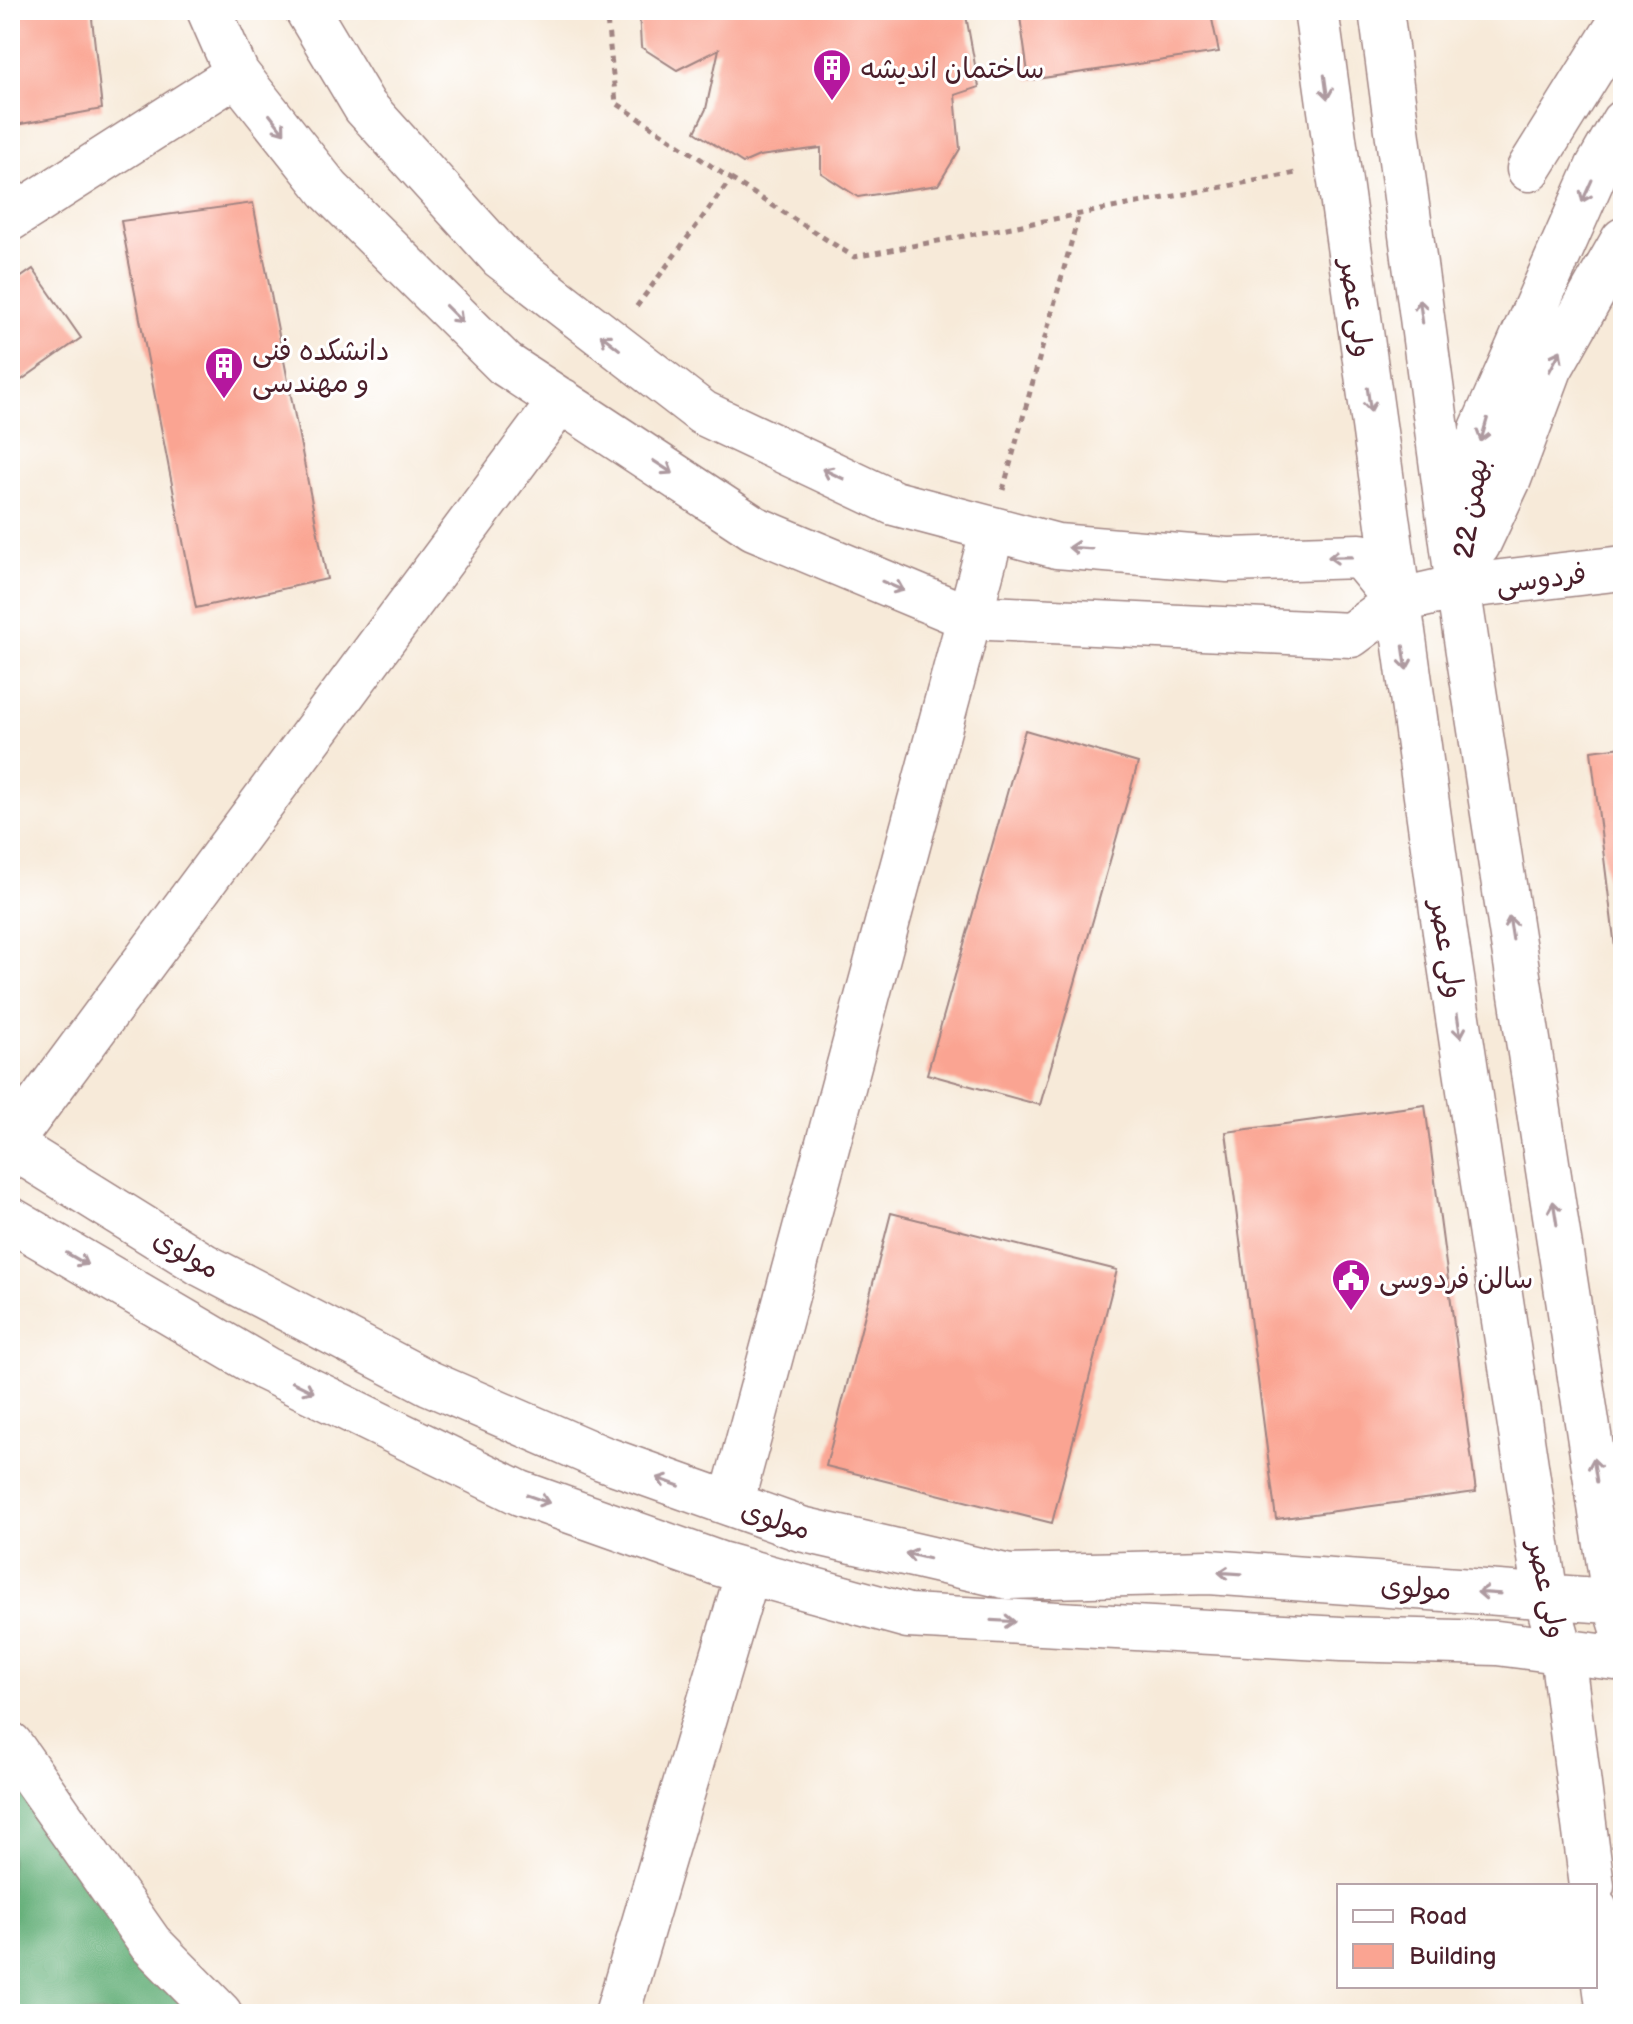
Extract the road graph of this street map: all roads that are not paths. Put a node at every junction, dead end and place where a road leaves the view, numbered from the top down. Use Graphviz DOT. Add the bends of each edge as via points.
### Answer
graph roads {
  1 [pos="209,10"];
  2 [pos="307,10"];
  3 [pos="1316,10"];
  4 [pos="1381,10"];
  5 [pos="1623,18"];
  6 [pos="237,74"];
  7 [pos="1623,122"];
  8 [pos="1529,169"];
  9 [pos="10,219"];
  10 [pos="1623,240"];
  11 [pos="561,400"];
  12 [pos="993,529"];
  13 [pos="1623,568"];
  14 [pos="1458,587"];
  15 [pos="1397,601"];
  16 [pos="967,617"];
  17 [pos="10,1144"];
  18 [pos="10,1219"];
  19 [pos="731,1504"];
  20 [pos="854,1542"];
  21 [pos="963,1567"];
  22 [pos="748,1572"];
  23 [pos="1546,1597"];
  24 [pos="846,1599"];
  25 [pos="1620,1611"];
  26 [pos="956,1619"];
  27 [pos="1562,1653"];
  28 [pos="1623,1659"];
  29 [pos="10,1744"];
  30 [pos="1592,1884"];
  31 [pos="1597,1924"];
  32 [pos="220,2014"];
  33 [pos="617,2014"];
  34 [pos="1609,2014"];
  1 -- 6 [label="street"];
  12 -- 2 [label="street, one-way" via="894,503 703,413 501,257 365,107"];
  3 -- 15 [label="street, ولی عصر, one-way"];
  14 -- 4 [label="street, one-way"];
  5 -- 8 [label="street"];
  6 -- 9 [label="street"];
  6 -- 11 [label="street, one-way" via="329,190 505,364"];
  7 -- 14 [label="street, 22 بهمن, one-way" via="1598,166 1482,429"];
  14 -- 10 [label="street, 22 بهمن, one-way" via="1509,479 1550,369"];
  11 -- 16 [label="street, one-way" via="754,528"];
  11 -- 17 [label="street"];
  15 -- 12 [label="street, one-way" via="1360,556 1228,560 1057,546"];
  12 -- 16 [label="street"];
  13 -- 14 [label="street, فردوسی"];
  14 -- 15 [label="street, فردوسی"];
  25 -- 14 [label="street, one-way"];
  15 -- 16 [label="street" via="1351,635"];
  15 -- 23 [label="street, ولی عصر, one-way"];
  16 -- 19 [label="street"];
  19 -- 17 [label="street, مولوی, one-way" via="602,1458 429,1383 203,1265"];
  18 -- 22 [label="street, مولوی, one-way" via="266,1369 520,1493"];
  19 -- 20 [label="street, مولوی"];
  21 -- 20 [label="street, مولوی, one-way"];
  20 -- 24 [label="street"];
  23 -- 21 [label="street, مولوی, one-way" via="1209,1572 1009,1577"];
  21 -- 26 [label="street"];
  22 -- 24 [label="street, مولوی"];
  22 -- 33 [label="street"];
  23 -- 25 [label="street, مولوی"];
  23 -- 27 [label="street, ولی عصر"];
  24 -- 26 [label="street, مولوی" via="908,1616"];
  26 -- 27 [label="street, مولوی, one-way" via="1497,1643"];
  27 -- 28 [label="street, مولوی"];
  27 -- 30 [label="street, ولی عصر"];
  29 -- 32 [label="street" via="150,1943"];
  31 -- 34 [label="street"];
}
